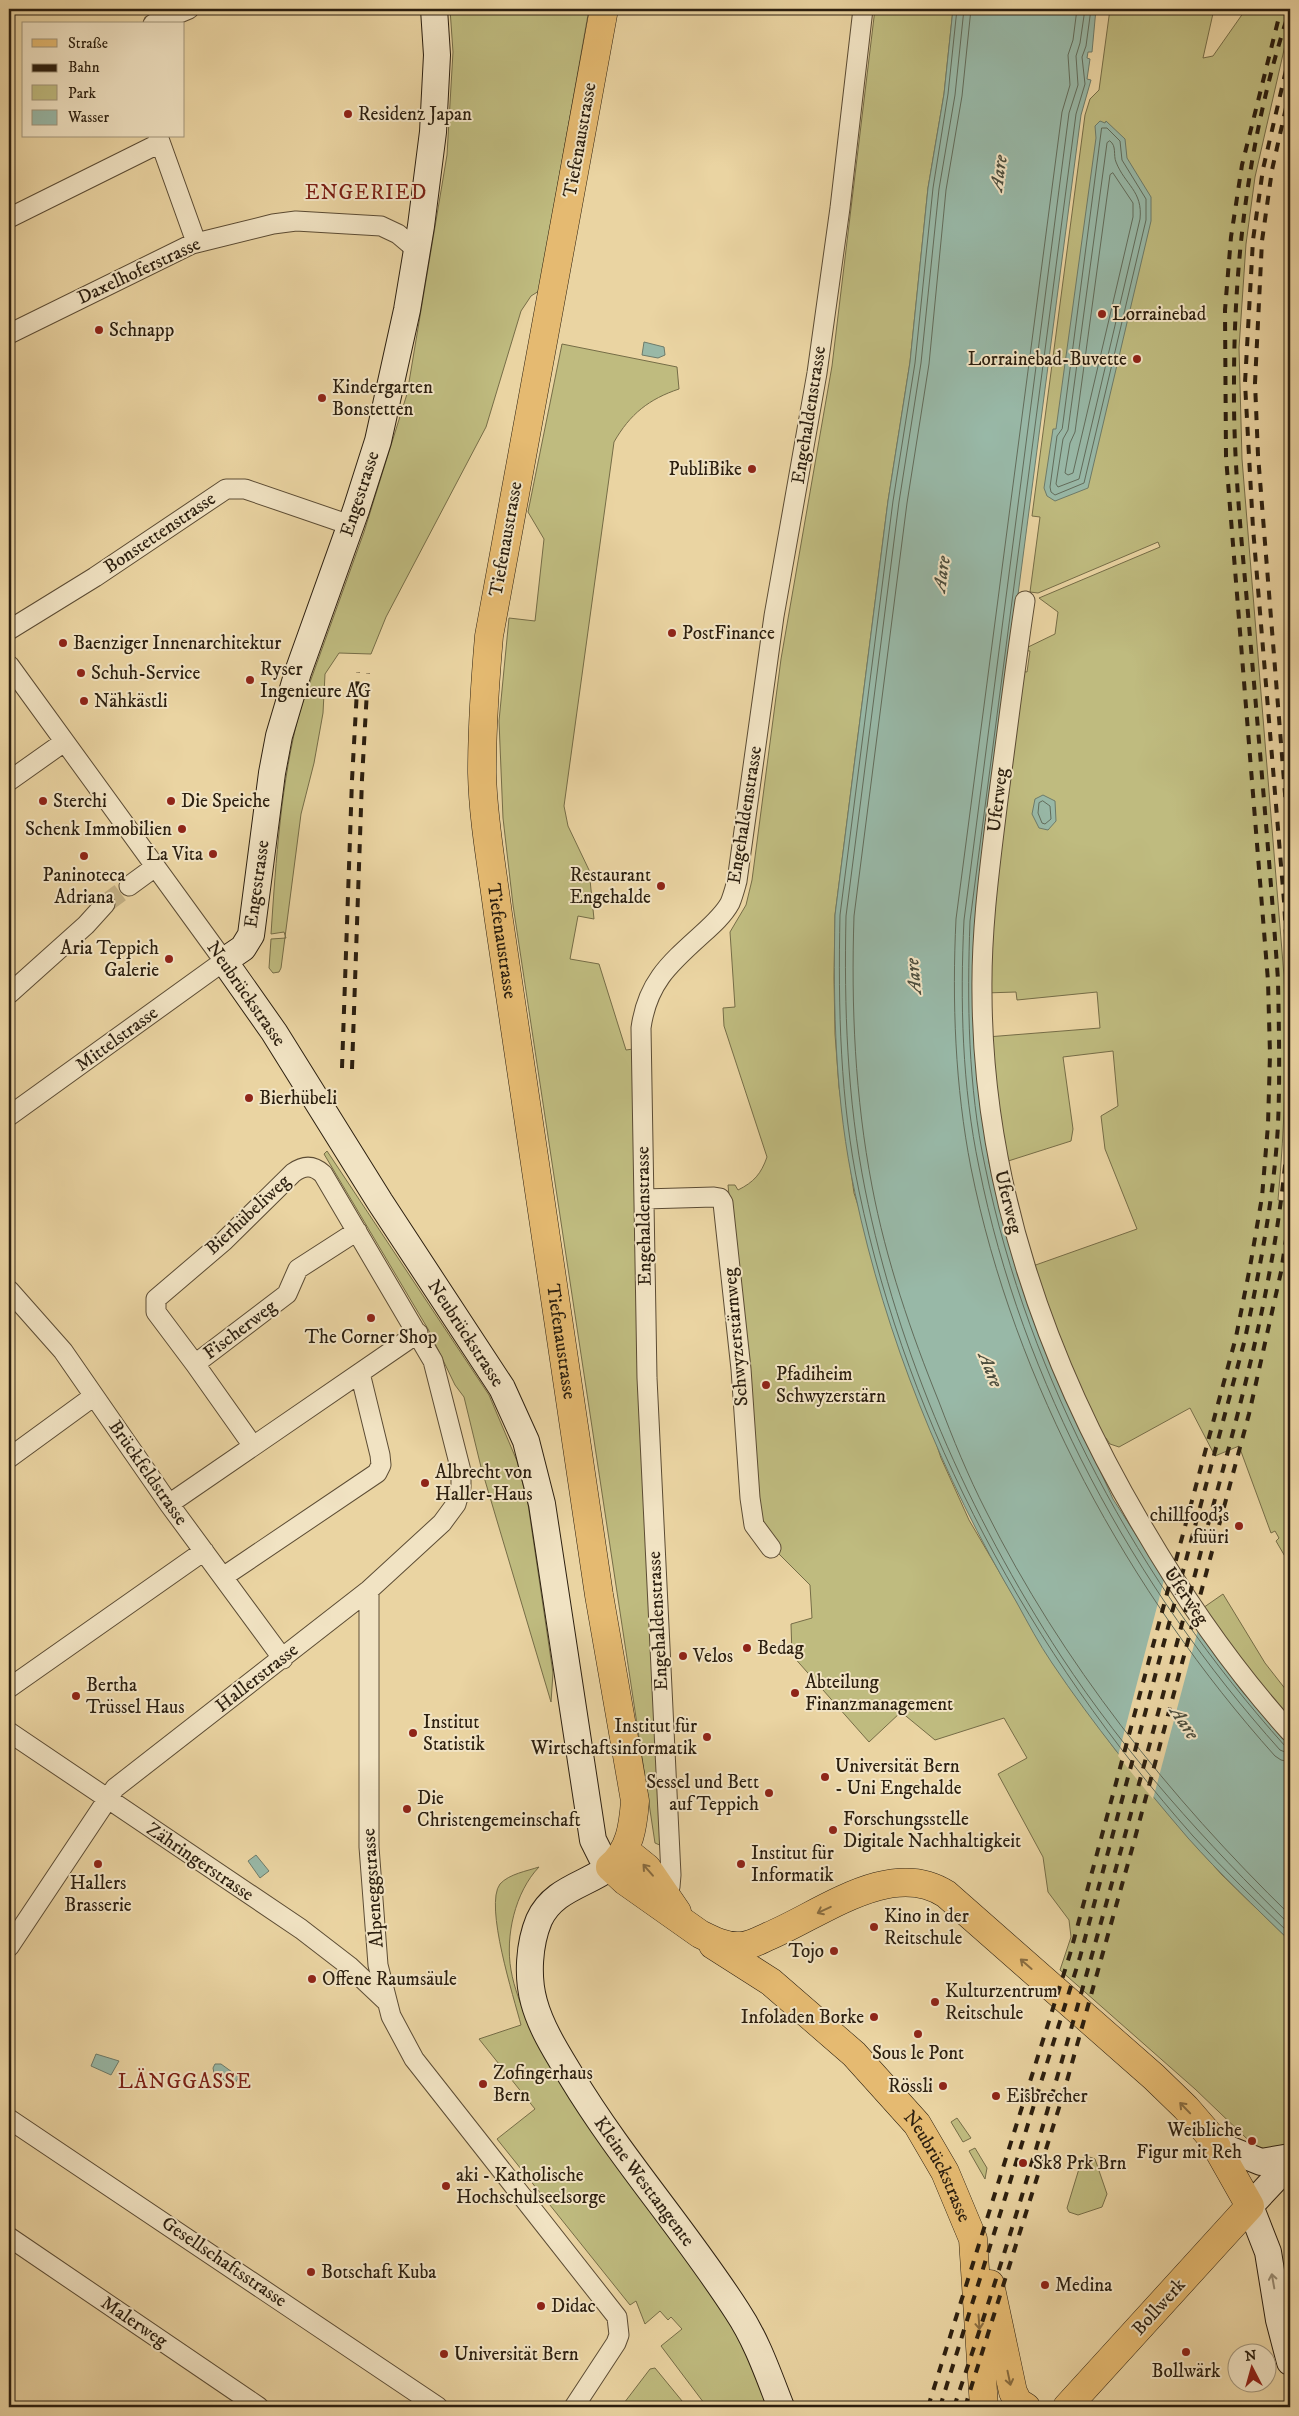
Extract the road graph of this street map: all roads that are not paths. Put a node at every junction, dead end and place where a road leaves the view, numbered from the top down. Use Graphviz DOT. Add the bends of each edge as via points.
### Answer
graph roads {
  1 [pos="189,9"];
  2 [pos="434,9"];
  3 [pos="604,9"];
  4 [pos="863,9"];
  5 [pos="158,22"];
  6 [pos="159,140"];
  7 [pos="9,218"];
  8 [pos="196,242"];
  9 [pos="417,250"];
  10 [pos="9,334"];
  11 [pos="350,525"];
  12 [pos="1025,601"];
  13 [pos="9,630"];
  14 [pos="9,665"];
  15 [pos="64,742"];
  16 [pos="9,782"];
  17 [pos="155,867"];
  18 [pos="129,886"];
  19 [pos="105,904"];
  20 [pos="224,961"];
  21 [pos="9,994"];
  22 [pos="9,1116"];
  23 [pos="644,1199"];
  24 [pos="357,1231"];
  25 [pos="9,1290"];
  26 [pos="418,1334"];
  27 [pos="195,1364"];
  28 [pos="360,1373"];
  29 [pos="94,1396"];
  30 [pos="444,1400"];
  31 [pos="253,1446"];
  32 [pos="9,1458"];
  33 [pos="169,1504"];
  34 [pos="771,1548"];
  35 [pos="204,1552"];
  36 [pos="222,1577"];
  37 [pos="369,1590"];
  38 [pos="283,1659"];
  39 [pos="9,1688"];
  40 [pos="9,1732"];
  41 [pos="1290,1732"];
  42 [pos="107,1799"];
  43 [pos="618,1859"];
  44 [pos="661,1898"];
  45 [pos="692,1928"];
  46 [pos="762,1939"];
  47 [pos="9,1947"];
  48 [pos="772,1982"];
  49 [pos="385,2000"];
  50 [pos="9,2118"];
  51 [pos="1216,2144"];
  52 [pos="1283,2163"];
  53 [pos="1250,2206"];
  54 [pos="9,2237"];
  55 [pos="973,2238"];
  56 [pos="1290,2362"];
  57 [pos="1069,2404"];
  58 [pos="259,2407"];
  59 [pos="438,2407"];
  60 [pos="574,2407"];
  61 [pos="781,2407"];
  62 [pos="984,2407"];
  63 [pos="1026,2407"];
  1 -- 5 [label="street"];
  2 -- 9 [label="street, Engestrasse" via="438,55 432,142"];
  3 -- 43 [label="main road, Tiefenaustrasse" via="492,619 485,682 482,774 499,923 599,1595 635,1801 632,1826"];
  4 -- 23 [label="street, Engehaldenstrasse" via="817,373 774,616 737,881 729,903 714,923 656,981 645,1007 641,1034"];
  6 -- 7 [label="street"];
  6 -- 8 [label="street"];
  8 -- 9 [label="street, Daxelhoferstrasse" via="285,222 381,226 398,234"];
  8 -- 10 [label="street, Daxelhoferstrasse"];
  9 -- 11 [label="street, Engestrasse" via="383,421"];
  11 -- 13 [label="street, Bonstettenstrasse" via="245,489 226,489"];
  11 -- 20 [label="street, Engestrasse" via="279,736 251,935 243,948"];
  12 -- 41 [label="street, Uferweg" via="982,929 983,1038 1000,1174 1042,1318 1095,1443 1165,1565 1205,1625"];
  14 -- 15 [label="street, Neubrückstrasse"];
  15 -- 16 [label="street"];
  15 -- 17 [label="street, Neubrückstrasse"];
  17 -- 18 [label="street"];
  17 -- 20 [label="street, Neubrückstrasse"];
  19 -- 21 [label="street"];
  20 -- 22 [label="street, Mittelstrasse"];
  20 -- 43 [label="street, Neubrückstrasse" via="274,1032 380,1202 491,1368 521,1428 542,1504 593,1840 602,1858"];
  23 -- 34 [label="street, Schwyzerstärnweg" via="714,1197 723,1203 750,1498 754,1525"];
  23 -- 44 [label="street, Engehaldenstrasse" via="648,1408 671,1870 670,1887"];
  24 -- 26 [label="street, Bierhübeliweg"];
  24 -- 27 [label="street, Fischerweg" via="298,1269 287,1294"];
  24 -- 27 [label="street, Bierhübeliweg" via="318,1169 308,1166 294,1173 224,1241 156,1299 156,1312"];
  25 -- 29 [label="street, Brückfeldstrasse" via="53,1339"];
  26 -- 28 [label="street"];
  26 -- 30 [label="street, Bierhübeliweg" via="433,1361"];
  27 -- 31 [label="street, Fischerweg"];
  28 -- 31 [label="street"];
  28 -- 36 [label="street" via="380,1455 380,1469"];
  29 -- 32 [label="street"];
  29 -- 33 [label="street, Brückfeldstrasse"];
  30 -- 37 [label="street, Hallerstrasse" via="461,1471 459,1496 448,1516"];
  31 -- 33 [label="street"];
  33 -- 35 [label="street, Brückfeldstrasse"];
  35 -- 36 [label="street, Brückfeldstrasse"];
  35 -- 39 [label="street"];
  36 -- 38 [label="street, Brückfeldstrasse"];
  37 -- 38 [label="street, Hallerstrasse"];
  37 -- 49 [label="street, Alpeneggstrasse" via="369,1869 378,1965"];
  38 -- 42 [label="street, Hallerstrasse" via="115,1788"];
  40 -- 42 [label="street, Zähringerstrasse"];
  42 -- 47 [label="street, Hallerstrasse"];
  42 -- 49 [label="street, Zähringerstrasse" via="313,1938"];
  43 -- 44 [label="main road" via="625,1881"];
  43 -- 61 [label="street, Kleine Westtangente" via="599,1875 566,1890 540,1920 531,1958 534,2002 551,2042 598,2118 749,2331"];
  44 -- 45 [label="main road"];
  45 -- 46 [label="main road" via="711,1940 739,1946"];
  45 -- 48 [label="main road, Neubrückstrasse" via="711,1944"];
  46 -- 48 [label="main road, Neubrückstrasse" via="762,1964"];
  51 -- 46 [label="main road, one-way" via="1154,2076 938,1890 908,1882 877,1886"];
  48 -- 55 [label="main road, Neubrückstrasse" via="854,2054 917,2124 945,2172"];
  49 -- 60 [label="street, Alpeneggstrasse" via="414,2059 617,2319 619,2335 616,2343"];
  50 -- 59 [label="street, Gesellschaftsstrasse"];
  51 -- 52 [label="street" via="1254,2161"];
  51 -- 53 [label="main road"];
  52 -- 53 [label="street"];
  56 -- 53 [label="street, one-way" via="1279,2320 1268,2252"];
  53 -- 57 [label="main road, Bollwerk"];
  54 -- 58 [label="street, Malerweg"];
  55 -- 62 [label="main road, Neubrückstrasse, one-way"];
  55 -- 63 [label="main road, one-way" via="986,2263 1013,2392 1018,2402"];
}
